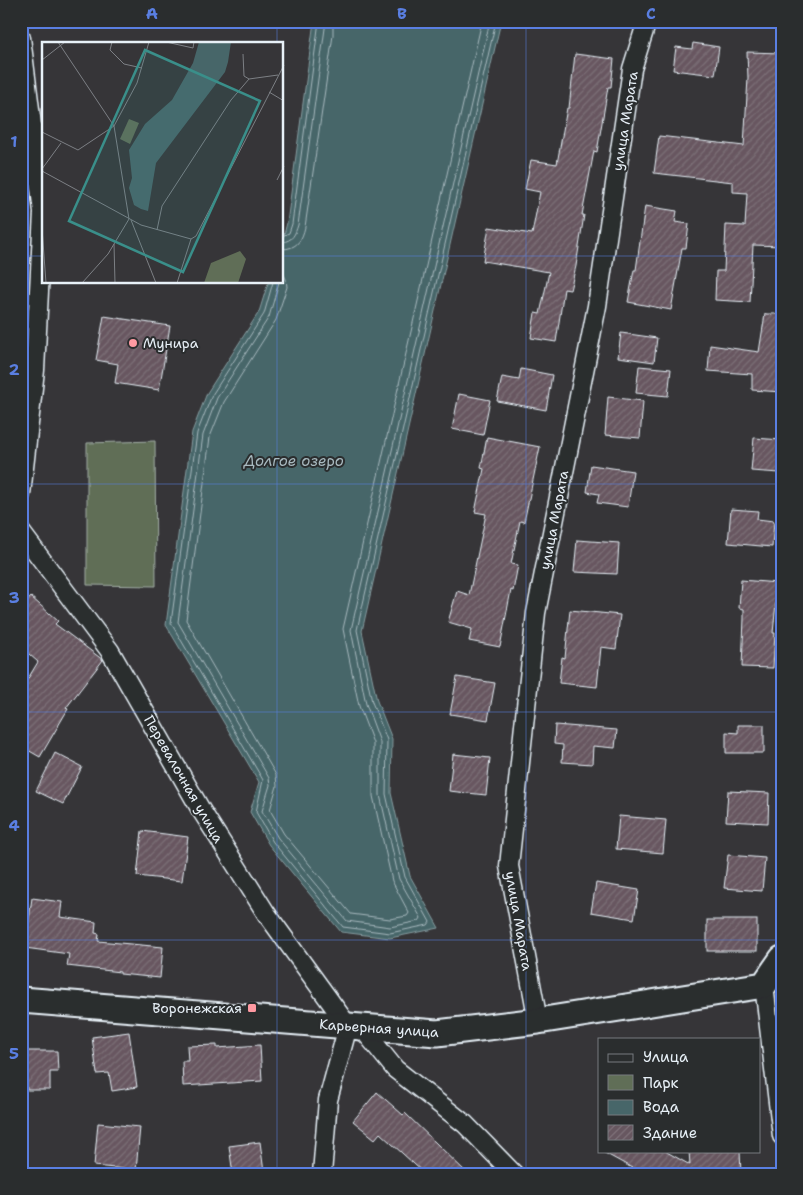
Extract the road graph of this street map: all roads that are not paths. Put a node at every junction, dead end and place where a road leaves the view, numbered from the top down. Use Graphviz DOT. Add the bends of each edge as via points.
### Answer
graph roads {
  1 [pos="647,21"];
  2 [pos="21,38"];
  3 [pos="27,114"];
  4 [pos="42,206"];
  5 [pos="42,235"];
  6 [pos="21,494"];
  7 [pos="21,532"];
  8 [pos="782,959"];
  9 [pos="764,985"];
  10 [pos="21,1000"];
  11 [pos="538,1022"];
  12 [pos="355,1027"];
  13 [pos="782,1136"];
  14 [pos="322,1174"];
  15 [pos="514,1174"];
  1 -- 11 [label="street, улица Марата" via="632,69 597,306 536,612 509,866"];
  2 -- 3 [label="street"];
  3 -- 4 [label="street"];
  5 -- 6 [label="street" via="36,370"];
  7 -- 12 [label="street, Перевалочная улица" via="110,651 201,810 266,913"];
  8 -- 9 [label="street"];
  9 -- 11 [label="street, Карьерная улица"];
  9 -- 13 [label="street"];
  10 -- 12 [label="street, Карьерная улица"];
  11 -- 12 [label="street, Карьерная улица" via="437,1033"];
  12 -- 14 [label="street" via="328,1100"];
  12 -- 15 [label="street, Перевалочная улица" via="395,1070 465,1124"];
}
